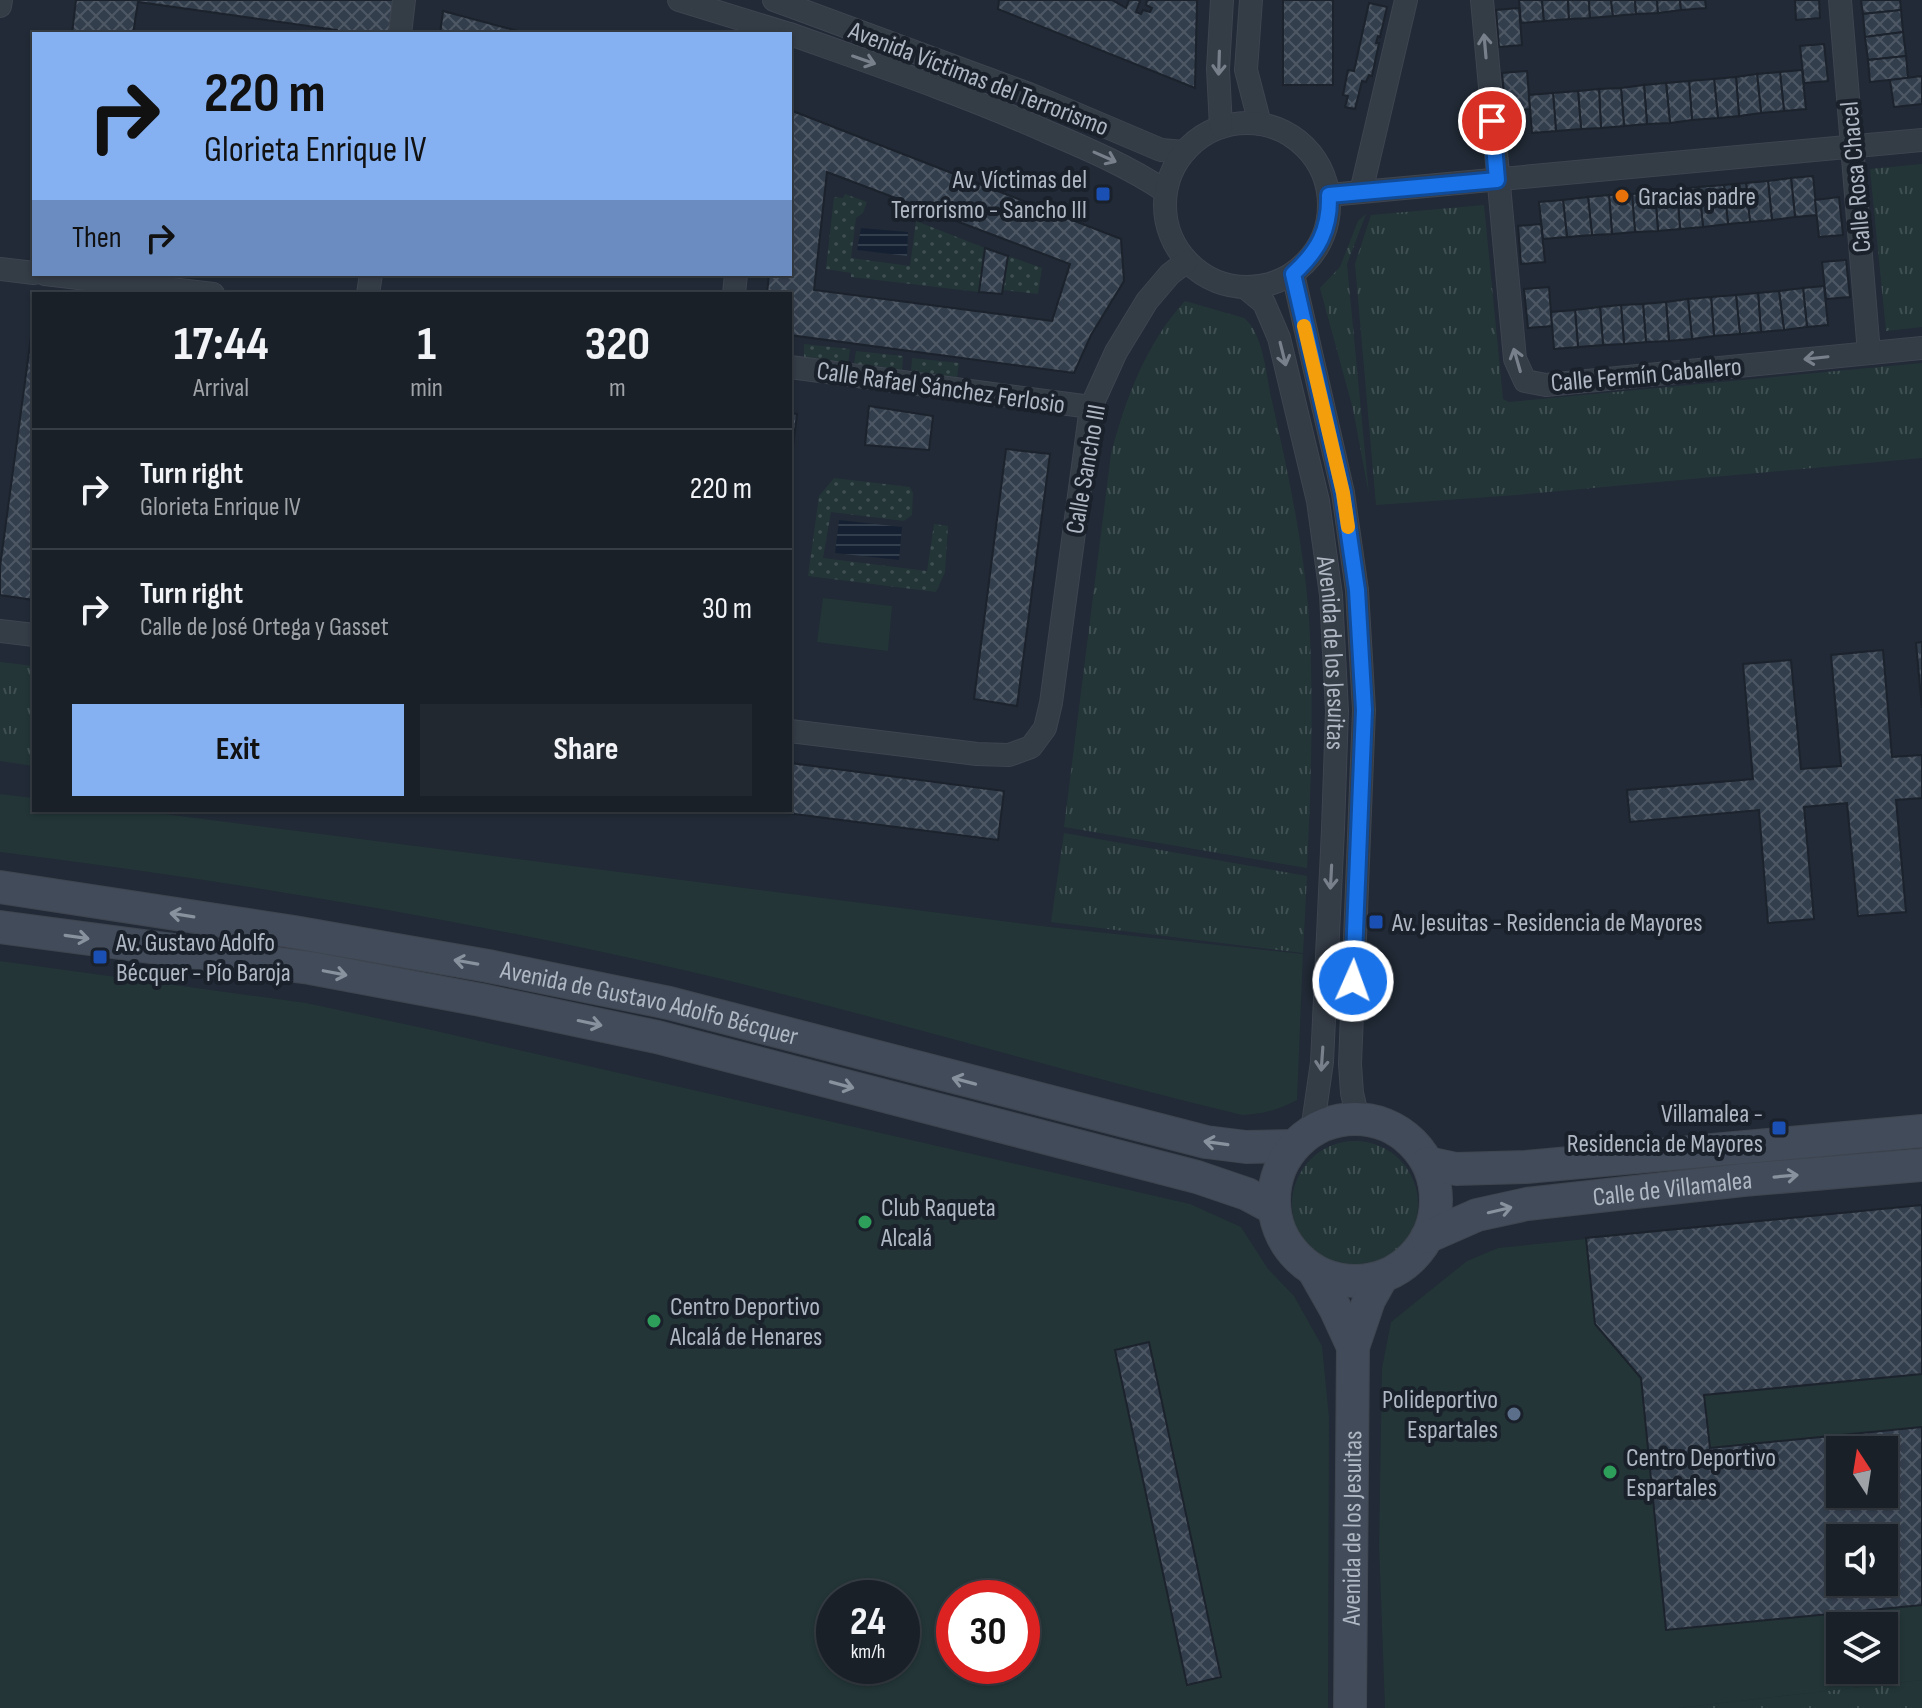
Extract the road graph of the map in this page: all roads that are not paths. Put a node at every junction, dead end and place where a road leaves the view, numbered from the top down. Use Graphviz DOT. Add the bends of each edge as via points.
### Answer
graph roads {
  1 [pos="1,0"];
  2 [pos="404,0"];
  3 [pos="679,0"];
  4 [pos="771,0"];
  5 [pos="1222,0"];
  6 [pos="1251,0"];
  7 [pos="1406,0"];
  8 [pos="1482,0"];
  9 [pos="1840,0"];
  10 [pos="0,6"];
  11 [pos="765,30"];
  12 [pos="400,32"];
  13 [pos="792,35"];
  14 [pos="1260,124"];
  15 [pos="1221,127"];
  16 [pos="1922,140"];
  17 [pos="1852,147"];
  18 [pos="1184,152"];
  19 [pos="1497,180"];
  20 [pos="1165,191"];
  21 [pos="1361,192"];
  22 [pos="1329,195"];
  23 [pos="1186,262"];
  24 [pos="0,269"];
  25 [pos="32,273"];
  26 [pos="1293,274"];
  27 [pos="62,276"];
  28 [pos="1246,288"];
  29 [pos="196,292"];
  30 [pos="1922,348"];
  31 [pos="1869,353"];
  32 [pos="792,367"];
  33 [pos="1091,407"];
  34 [pos="0,631"];
  35 [pos="32,635"];
  36 [pos="792,731"];
  37 [pos="0,887"];
  38 [pos="0,927"];
  39 [pos="1358,1119"];
  40 [pos="1922,1131"];
  41 [pos="1303,1138"];
  42 [pos="1428,1163"];
  43 [pos="1922,1165"];
  44 [pos="1273,1208"];
  45 [pos="1427,1237"];
  46 [pos="1314,1271"];
  47 [pos="1382,1277"];
  48 [pos="1353,1347"];
  49 [pos="1350,1708"];
  1 -- 10 [label="street"];
  2 -- 12 [label="street"];
  3 -- 11 [label="street, Avenida Víctimas del Terrorismo"];
  4 -- 11 [label="street"];
  4 -- 18 [label="street, Avenida Víctimas del Terrorismo" via="1029,94 1161,150"];
  5 -- 15 [label="street, one-way"];
  6 -- 14 [label="street" via="1246,70"];
  7 -- 21 [label="street"];
  19 -- 8 [label="street, one-way"];
  9 -- 17 [label="street, Calle Rosa Chacel"];
  13 -- 20 [label="street, Avenida Víctimas del Terrorismo, one-way" via="1020,120 1123,165"];
  14 -- 15 [label="street"];
  14 -- 22 [label="street" via="1286,132 1308,150 1323,171"];
  15 -- 18 [label="street"];
  16 -- 17 [label="street"];
  17 -- 19 [label="street"];
  17 -- 31 [label="street, Calle Rosa Chacel"];
  18 -- 20 [label="street"];
  19 -- 21 [label="street"];
  31 -- 19 [label="street, Calle Fermín Caballero, one-way" via="1546,385 1525,381 1515,359"];
  20 -- 23 [label="street" via="1170,237"];
  21 -- 22 [label="street"];
  22 -- 26 [label="street" via="1320,244"];
  23 -- 28 [label="street" via="1216,282"];
  23 -- 33 [label="street, Calle Sancho III" via="1147,301"];
  24 -- 25 [label="street"];
  26 -- 28 [label="street"];
  26 -- 39 [label="street, Avenida de los Jesuitas" via="1343,493 1357,590 1364,710 1350,1064"];
  27 -- 29 [label="street"];
  28 -- 41 [label="street, Avenida de los Jesuitas, one-way" via="1264,303 1279,338 1318,501 1331,595 1337,711 1322,1062 1318,1107"];
  30 -- 31 [label="street, Calle Fermín Caballero"];
  32 -- 33 [label="street, Calle Rafael Sánchez Ferlosio"];
  33 -- 36 [label="street, Calle Sancho III" via="1051,703 1045,728 1031,747 1009,755 977,754"];
  34 -- 35 [label="street"];
  41 -- 37 [label="street, Avenida de Gustavo Adolfo Bécquer, one-way" via="1246,1147 1206,1142 669,1003 294,932"];
  38 -- 44 [label="street, Avenida de Gustavo Adolfo Bécquer, one-way" via="310,968 657,1037 1197,1177"];
  39 -- 41 [label="street" via="1334,1121"];
  39 -- 42 [label="street" via="1397,1130"];
  40 -- 42 [label="street, Calle de Villamalea" via="1526,1167 1456,1169"];
  41 -- 44 [label="street" via="1284,1159"];
  42 -- 45 [label="street" via="1436,1192"];
  45 -- 43 [label="street, Calle de Villamalea, one-way" via="1477,1215 1527,1204"];
  44 -- 46 [label="street" via="1279,1232 1294,1255"];
  45 -- 47 [label="street" via="1411,1260"];
  46 -- 47 [label="street" via="1348,1282"];
  46 -- 48 [label="street, Avenida de los Jesuitas"];
  47 -- 48 [label="street, Avenida de los Jesuitas"];
  48 -- 49 [label="street, Avenida de los Jesuitas"];
}
